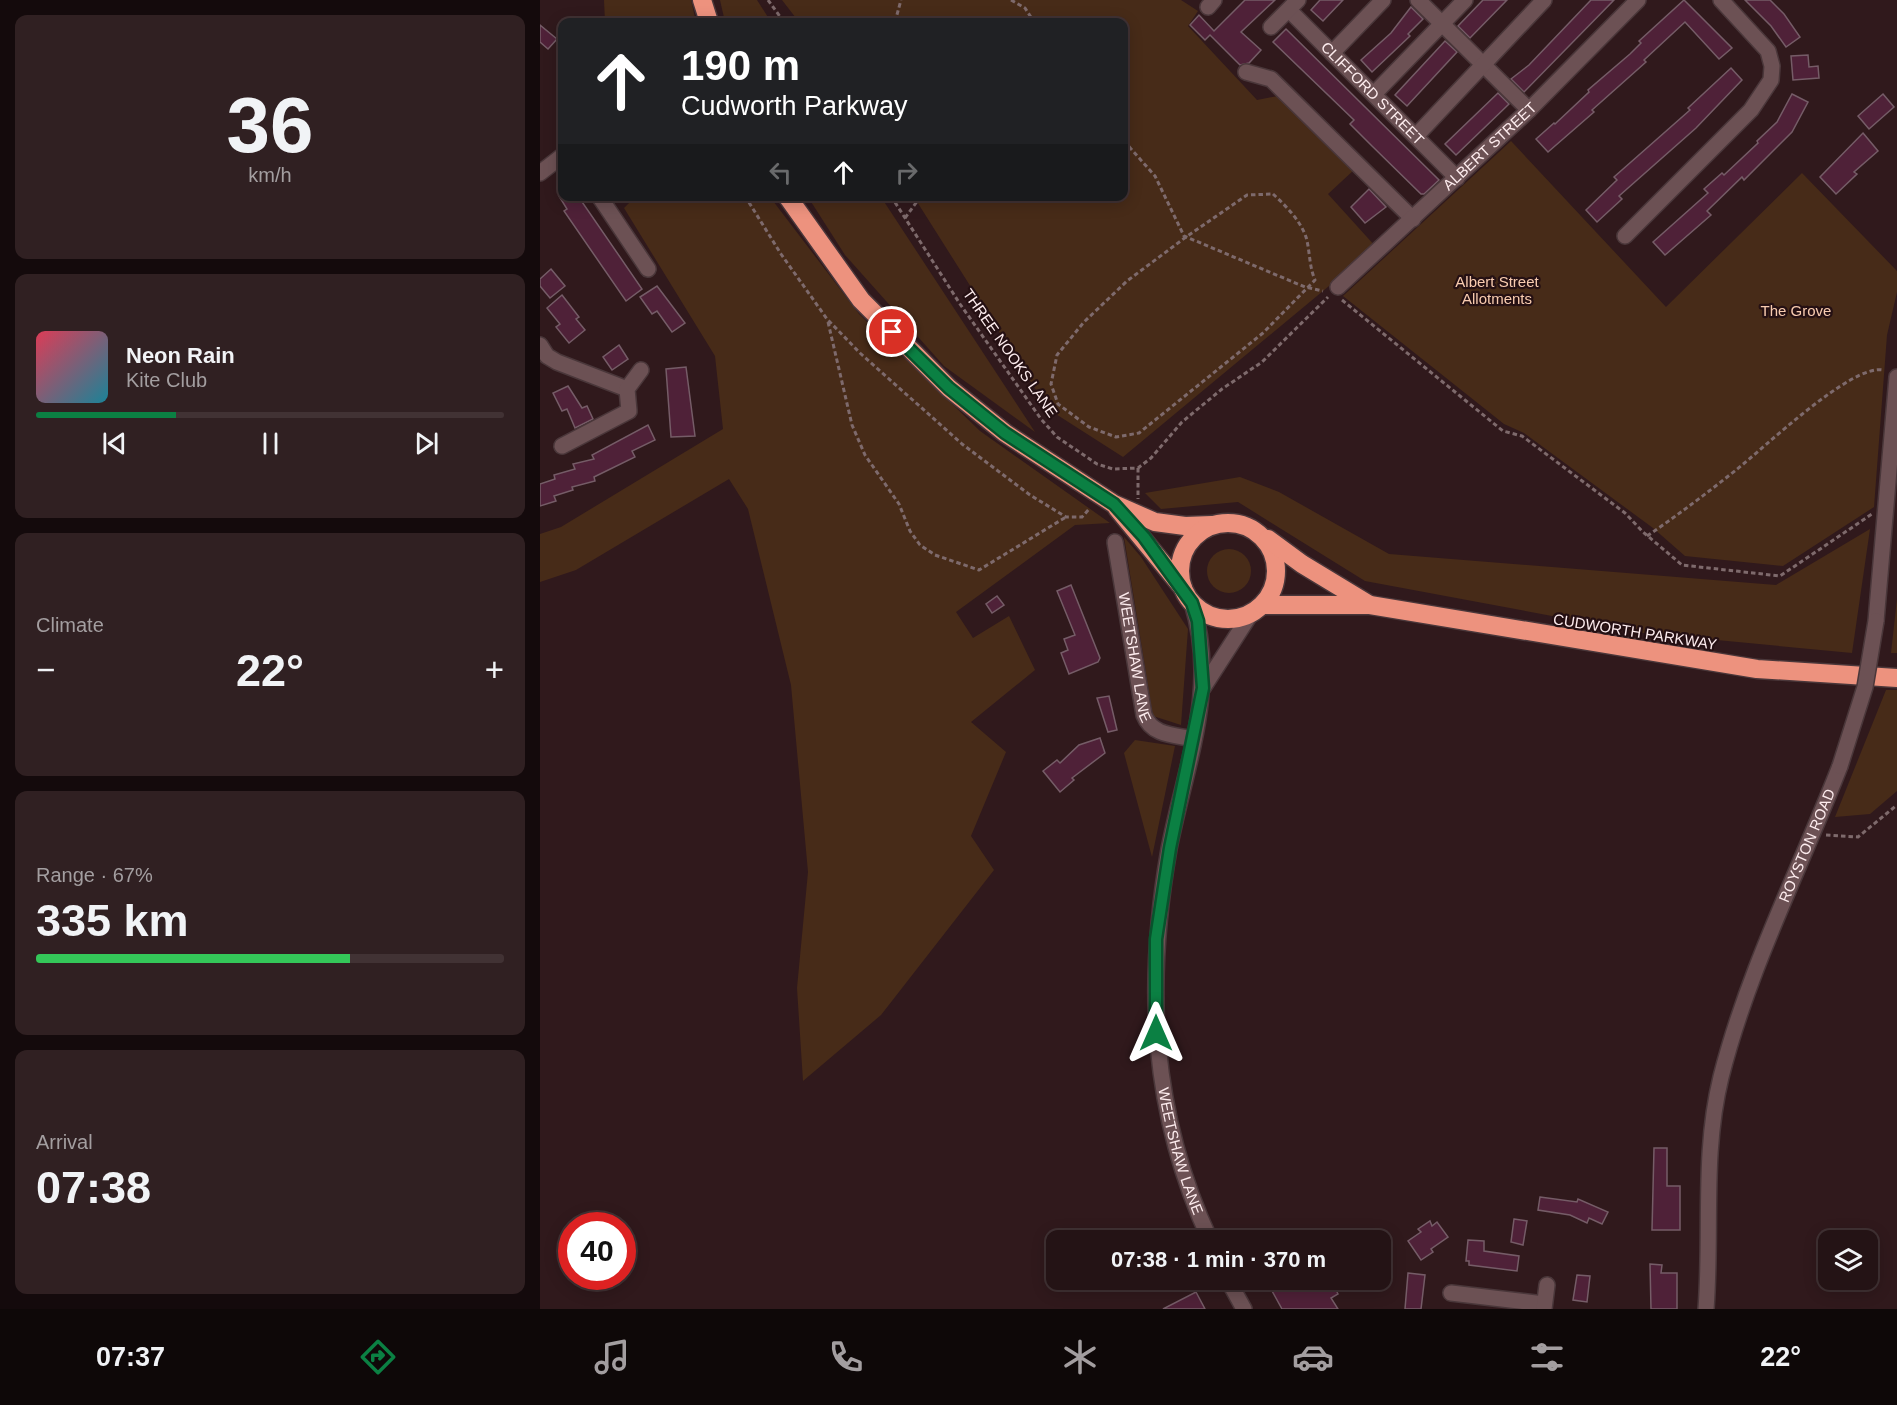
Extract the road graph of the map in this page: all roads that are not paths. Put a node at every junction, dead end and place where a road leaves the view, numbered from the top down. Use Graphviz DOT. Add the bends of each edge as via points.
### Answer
graph roads {
  1 [pos="702,0"];
  2 [pos="1383,0"];
  3 [pos="1418,0"];
  4 [pos="1465,0"];
  5 [pos="1544,0"];
  6 [pos="1638,0"];
  7 [pos="1721,0"];
  8 [pos="1293,5"];
  9 [pos="708,18"];
  10 [pos="1443,24"];
  11 [pos="1271,27"];
  12 [pos="1332,53"];
  13 [pos="1483,64"];
  14 [pos="1246,72"];
  15 [pos="1374,94"];
  16 [pos="1529,110"];
  17 [pos="1416,136"];
  18 [pos="558,159"];
  19 [pos="540,172"];
  20 [pos="1457,178"];
  21 [pos="602,201"];
  22 [pos="791,201"];
  23 [pos="1413,219"];
  24 [pos="1625,236"];
  25 [pos="648,269"];
  26 [pos="1335,290"];
  27 [pos="542,354"];
  28 [pos="641,370"];
  29 [pos="1891,374"];
  30 [pos="627,389"];
  31 [pos="562,446"];
  32 [pos="1108,500"];
  33 [pos="1212,525"];
  34 [pos="1258,532"];
  35 [pos="1115,542"];
  36 [pos="1187,596"];
  37 [pos="1370,605"];
  38 [pos="1256,610"];
  39 [pos="1897,678"];
  40 [pos="1203,688"];
  41 [pos="1194,739"];
  42 [pos="1205,1230"];
  43 [pos="1547,1285"];
  44 [pos="1234,1290"];
  45 [pos="1451,1293"];
  46 [pos="1544,1307"];
  47 [pos="1244,1309"];
  48 [pos="1706,1309"];
  1 -- 9 [label="highway"];
  2 -- 12 [label="street"];
  3 -- 10 [label="street"];
  4 -- 10 [label="street"];
  5 -- 13 [label="street"];
  6 -- 16 [label="street, ALBERT STREET"];
  7 -- 24 [label="street" via="1768,51 1771,80 1751,110"];
  8 -- 11 [label="street"];
  8 -- 12 [label="street, CLIFFORD STREET"];
  10 -- 13 [label="street"];
  10 -- 15 [label="street"];
  12 -- 15 [label="street, CLIFFORD STREET"];
  13 -- 16 [label="street"];
  13 -- 17 [label="street"];
  14 -- 23 [label="street" via="1271,79"];
  15 -- 17 [label="street, CLIFFORD STREET"];
  16 -- 20 [label="street, ALBERT STREET"];
  17 -- 20 [label="street, CLIFFORD STREET"];
  18 -- 19 [label="street"];
  20 -- 23 [label="street, ALBERT STREET"];
  21 -- 25 [label="street"];
  22 -- 32 [label="highway, CUDWORTH PARKWAY" via="861,300 949,388 1005,433"];
  23 -- 26 [label="street, ALBERT STREET"];
  27 -- 30 [label="street"];
  28 -- 30 [label="street"];
  29 -- 48 [label="street, ROYSTON ROAD, bridge" via="1887,504 1876,621 1865,687 1840,766 1749,986 1721,1078 1707,1161"];
  30 -- 31 [label="street" via="629,411"];
  32 -- 33 [label="highway, CUDWORTH PARKWAY" via="1155,522"];
  32 -- 36 [label="highway, CUDWORTH PARKWAY"];
  33 -- 34 [label="highway, CUDWORTH PARKWAY" via="1244,524"];
  33 -- 36 [label="highway" via="1198,532 1181,558 1180,573"];
  34 -- 37 [label="highway, CUDWORTH PARKWAY"];
  34 -- 38 [label="highway" via="1276,560 1275,584"];
  35 -- 41 [label="street, WEETSHAW LANE" via="1148,725 1158,732"];
  36 -- 38 [label="highway, CUDWORTH PARKWAY" via="1204,613 1219,619 1235,619"];
  36 -- 40 [label="street, WEETSHAW LANE" via="1198,621"];
  37 -- 38 [label="highway, CUDWORTH PARKWAY"];
  37 -- 39 [label="highway, CUDWORTH PARKWAY" via="1757,669"];
  38 -- 40 [label="street, WEETSHAW LANE"];
  40 -- 41 [label="street, WEETSHAW LANE"];
  41 -- 42 [label="street, WEETSHAW LANE" via="1170,848 1156,939 1156,1033 1166,1115"];
  43 -- 46 [label="street"];
  44 -- 47 [label="street"];
  45 -- 46 [label="street"];
}
